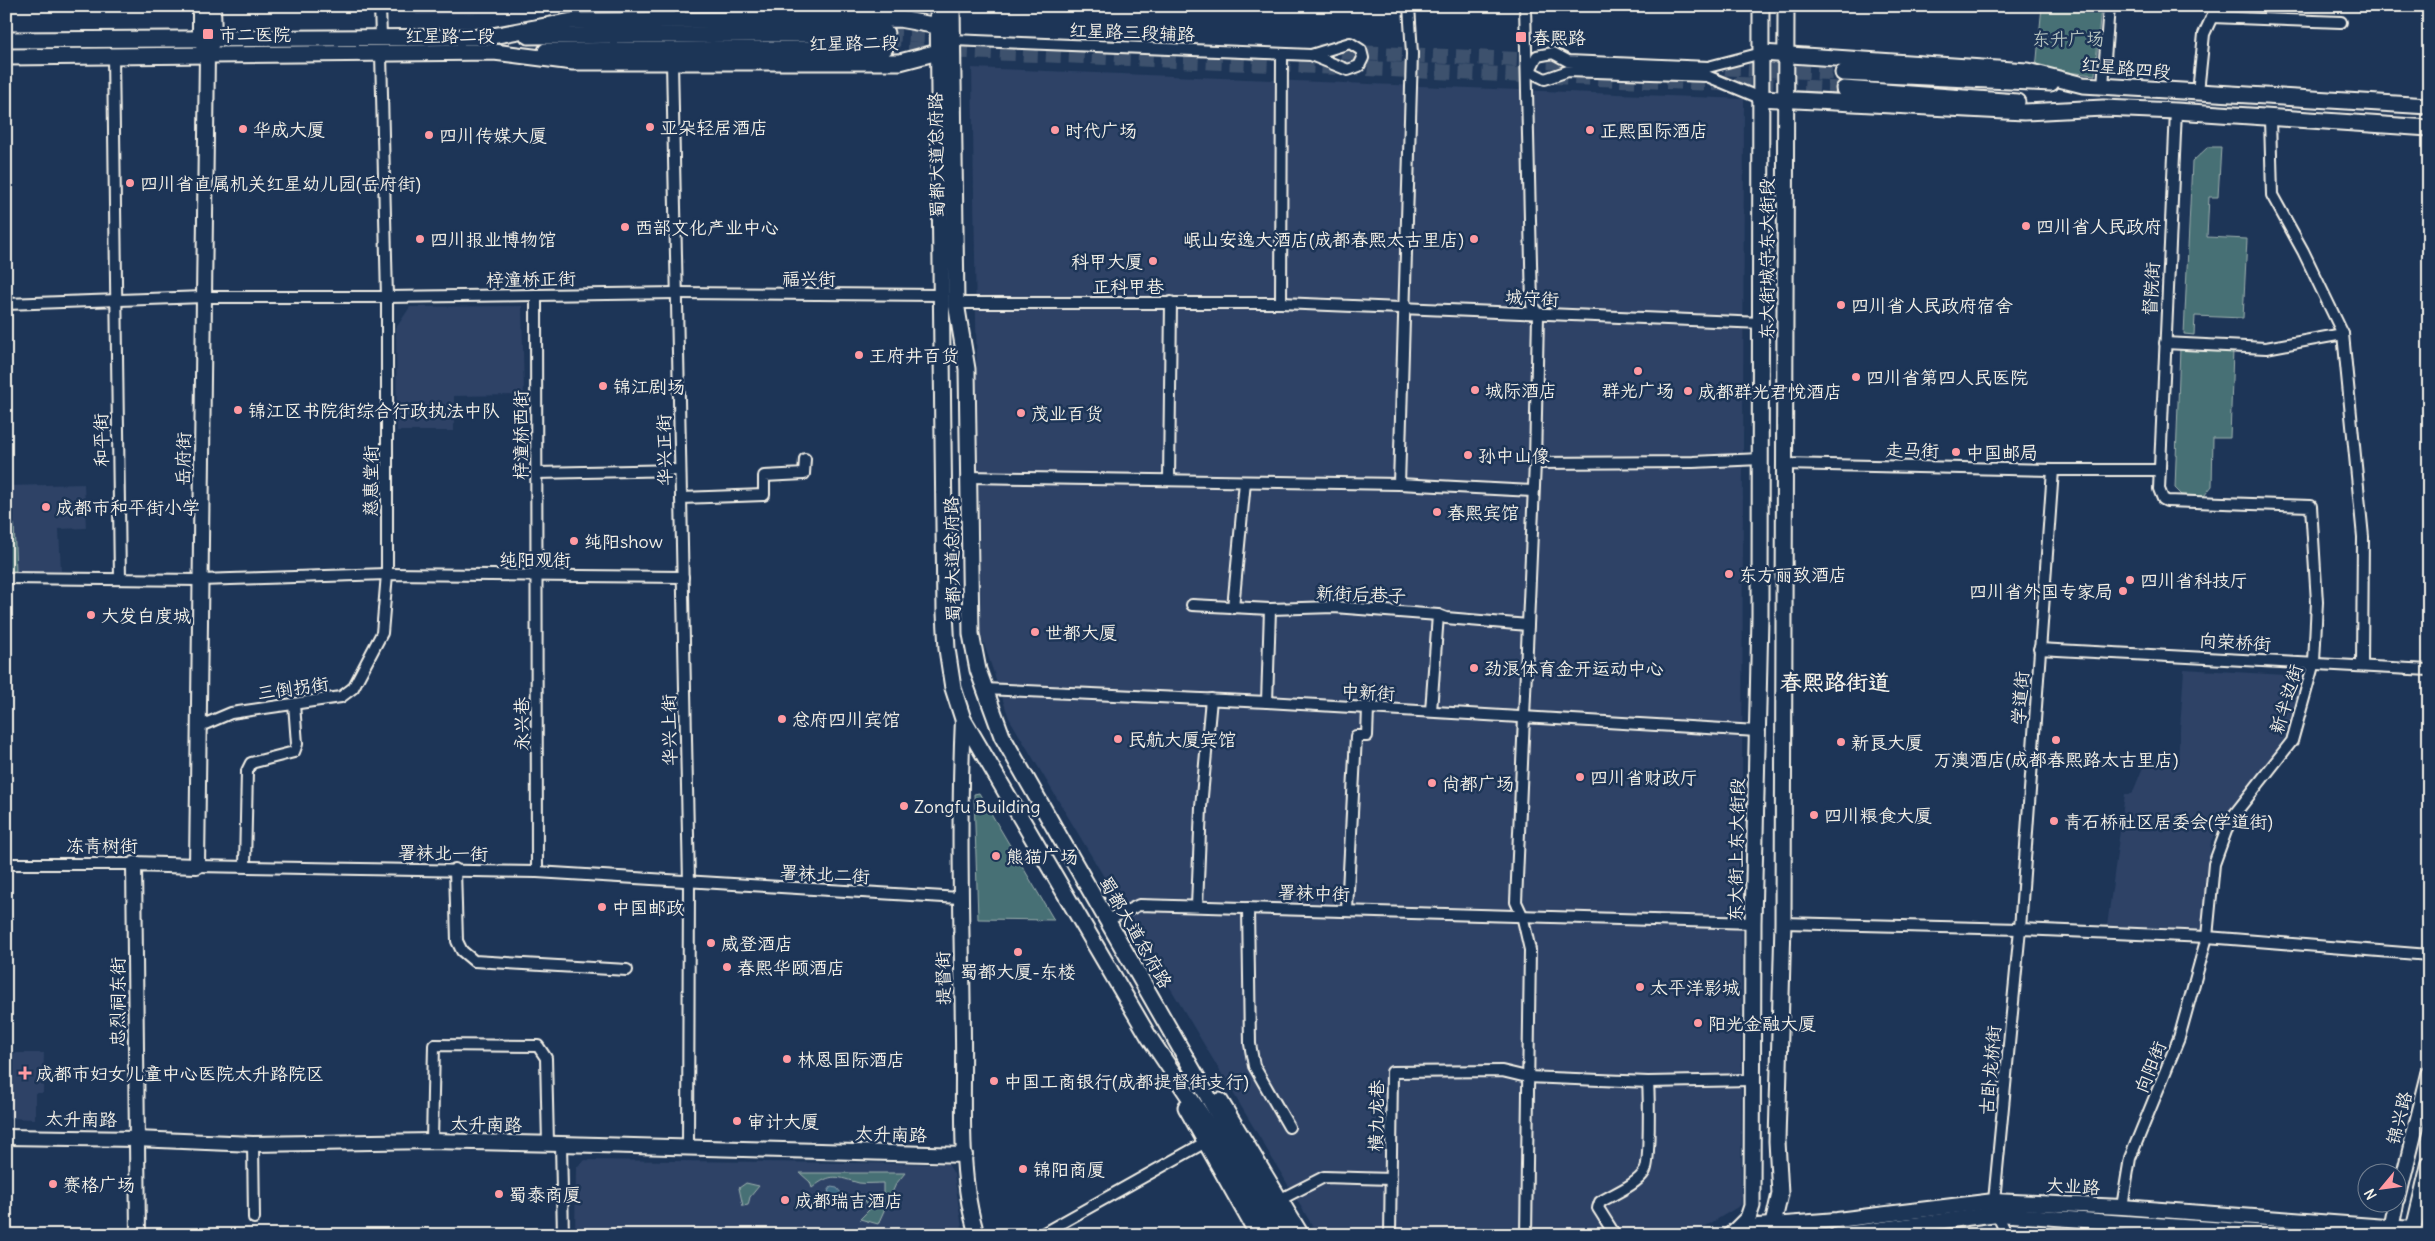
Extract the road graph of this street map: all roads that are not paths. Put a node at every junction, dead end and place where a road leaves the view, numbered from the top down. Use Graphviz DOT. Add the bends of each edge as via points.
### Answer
graph roads {
  1 [pos="200,6"];
  2 [pos="213,6"];
  3 [pos="380,6"];
  4 [pos="938,6"];
  5 [pos="952,6"];
  6 [pos="1410,6"];
  7 [pos="1525,6"];
  8 [pos="1761,6"];
  9 [pos="1786,6"];
  10 [pos="2108,6"];
  11 [pos="2217,6"];
  12 [pos="680,13"];
  13 [pos="2212,17"];
  14 [pos="2341,22"];
  15 [pos="938,26"];
  16 [pos="486,36"];
  17 [pos="207,38"];
  18 [pos="381,38"];
  19 [pos="6,40"];
  20 [pos="953,40"];
  21 [pos="494,52"];
  22 [pos="938,52"];
  23 [pos="1762,53"];
  24 [pos="207,54"];
  25 [pos="381,54"];
  26 [pos="1282,54"];
  27 [pos="1786,54"];
  28 [pos="1311,55"];
  29 [pos="113,56"];
  30 [pos="6,57"];
  31 [pos="672,62"];
  32 [pos="1843,73"];
  33 [pos="2083,85"];
  34 [pos="2103,86"];
  35 [pos="1844,89"];
  36 [pos="2198,92"];
  37 [pos="1760,98"];
  38 [pos="1785,101"];
  39 [pos="2429,106"];
  40 [pos="2103,108"];
  41 [pos="2176,111"];
  42 [pos="2270,118"];
  43 [pos="2429,128"];
  44 [pos="677,293"];
  45 [pos="536,295"];
  46 [pos="942,295"];
  47 [pos="204,297"];
  48 [pos="386,297"];
  49 [pos="115,300"];
  50 [pos="1171,302"];
  51 [pos="956,303"];
  52 [pos="1281,303"];
  53 [pos="6,304"];
  54 [pos="1300,304"];
  55 [pos="1405,309"];
  56 [pos="1538,315"];
  57 [pos="1762,323"];
  58 [pos="2343,334"];
  59 [pos="2165,343"];
  60 [pos="805,459"];
  61 [pos="1761,459"];
  62 [pos="1535,463"];
  63 [pos="1784,464"];
  64 [pos="680,470"];
  65 [pos="2053,470"];
  66 [pos="2160,470"];
  67 [pos="536,472"];
  68 [pos="969,477"];
  69 [pos="1169,480"];
  70 [pos="1244,482"];
  71 [pos="1399,484"];
  72 [pos="1533,491"];
  73 [pos="681,498"];
  74 [pos="2311,506"];
  75 [pos="387,574"];
  76 [pos="537,576"];
  77 [pos="682,577"];
  78 [pos="6,578"];
  79 [pos="120,579"];
  80 [pos="200,580"];
  81 [pos="1192,605"];
  82 [pos="1233,608"];
  83 [pos="1270,610"];
  84 [pos="1438,614"];
  85 [pos="1528,625"];
  86 [pos="2040,649"];
  87 [pos="2314,662"];
  88 [pos="2362,665"];
  89 [pos="2429,670"];
  90 [pos="984,689"];
  91 [pos="1211,699"];
  92 [pos="1267,702"];
  93 [pos="294,704"];
  94 [pos="1368,708"];
  95 [pos="1431,711"];
  96 [pos="963,718"];
  97 [pos="1523,718"];
  98 [pos="205,724"];
  99 [pos="1757,731"];
  100 [pos="6,864"];
  101 [pos="134,864"];
  102 [pos="197,866"];
  103 [pos="245,866"];
  104 [pos="455,869"];
  105 [pos="537,872"];
  106 [pos="688,883"];
  107 [pos="960,898"];
  108 [pos="1197,906"];
  109 [pos="1248,908"];
  110 [pos="1347,910"];
  111 [pos="1522,915"];
  112 [pos="1108,920"];
  113 [pos="1753,923"];
  114 [pos="1783,923"];
  115 [pos="2020,929"];
  116 [pos="2207,938"];
  117 [pos="2429,954"];
  118 [pos="627,970"];
  119 [pos="1170,1028"];
  120 [pos="1149,1037"];
  121 [pos="2429,1074"];
  122 [pos="1527,1077"];
  123 [pos="1752,1080"];
  124 [pos="1648,1082"];
  125 [pos="1289,1127"];
  126 [pos="6,1137"];
  127 [pos="136,1139"];
  128 [pos="1752,1140"];
  129 [pos="432,1141"];
  130 [pos="1777,1141"];
  131 [pos="1204,1143"];
  132 [pos="253,1144"];
  133 [pos="555,1144"];
  134 [pos="688,1146"];
  135 [pos="965,1155"];
  136 [pos="2407,1164"];
  137 [pos="2429,1164"];
  138 [pos="1391,1179"];
  139 [pos="1280,1199"];
  140 [pos="2122,1207"];
  141 [pos="1996,1208"];
  142 [pos="2394,1214"];
  143 [pos="254,1218"];
  144 [pos="1769,1229"];
  145 [pos="2390,1231"];
  146 [pos="2413,1232"];
  147 [pos="1866,1233"];
  148 [pos="2429,1234"];
  149 [pos="138,1235"];
  150 [pos="564,1235"];
  151 [pos="977,1235"];
  152 [pos="1040,1235"];
  153 [pos="1258,1235"];
  154 [pos="1272,1235"];
  155 [pos="1286,1235"];
  156 [pos="1301,1235"];
  157 [pos="1390,1235"];
  158 [pos="1526,1235"];
  159 [pos="1614,1235"];
  160 [pos="1732,1235"];
  161 [pos="1837,1235"];
  162 [pos="2008,1235"];
  163 [pos="2297,1235"];
  1 -- 17 [label="main road"];
  2 -- 17 [label="main road"];
  3 -- 18 [label="street"];
  4 -- 15 [label="main road, 蜀都大道总府路"];
  5 -- 20 [label="main road, 蜀都大道总府路"];
  6 -- 55 [label="street" via="1412,54"];
  7 -- 56 [label="street" via="1532,305"];
  8 -- 23 [label="main road, 东大街城守东大街段"];
  9 -- 27 [label="main road, 东大街城守东大街段"];
  10 -- 34 [label="street"];
  11 -- 13 [label="street"];
  12 -- 15 [label="main road, 红星路二段" via="899,19"];
  12 -- 16 [label="main road, 红星路二段" via="572,21"];
  13 -- 14 [label="street"];
  13 -- 36 [label="street" via="2204,34"];
  15 -- 20 [label="main road"];
  15 -- 22 [label="main road, 蜀都大道总府路"];
  16 -- 18 [label="main road, 红星路二段"];
  16 -- 21 [label="main road" via="886,41"];
  17 -- 18 [label="main road, 红星路二段"];
  17 -- 19 [label="main road, 红星路二段"];
  17 -- 24 [label="main road"];
  20 -- 22 [label="main road, 红星路二段"];
  20 -- 26 [label="street, 红星路三段辅路"];
  20 -- 51 [label="main road, 蜀都大道总府路"];
  21 -- 25 [label="main road, 红星路二段"];
  21 -- 31 [label="main road, 红星路二段" via="573,62"];
  22 -- 31 [label="main road, 红星路二段" via="900,62"];
  22 -- 46 [label="main road, 蜀都大道总府路"];
  23 -- 27 [label="main road, 红星路四段"];
  23 -- 37 [label="main road, 东大街城守东大街段"];
  23 -- 37 [label="street" via="1708,68 1568,61 1547,53 1537,56 1531,68 1545,79 1568,72 1707,76"];
  24 -- 25 [label="main road, 红星路二段"];
  24 -- 29 [label="main road, 红星路二段"];
  24 -- 47 [label="main road, 岳府街"];
  25 -- 48 [label="street, 慈惠堂街"];
  26 -- 28 [label="street, 红星路三段辅路"];
  26 -- 52 [label="street"];
  27 -- 33 [label="main road, 红星路四段" via="2027,71"];
  27 -- 38 [label="main road, 东大街城守东大街段"];
  29 -- 30 [label="main road, 红星路二段"];
  29 -- 49 [label="street, 和平街"];
  31 -- 44 [label="street, 华兴正街"];
  32 -- 33 [label="main road"];
  33 -- 34 [label="main road, 红星路四段"];
  34 -- 36 [label="main road, 红星路四段"];
  35 -- 40 [label="main road"];
  36 -- 39 [label="main road, 红星路四段"];
  37 -- 38 [label="main road"];
  37 -- 57 [label="main road, 东大街城守东大街段"];
  38 -- 40 [label="main road" via="2024,112"];
  38 -- 63 [label="main road, 东大街城守东大街段"];
  40 -- 41 [label="main road"];
  41 -- 42 [label="main road"];
  41 -- 59 [label="street, 督院街"];
  42 -- 43 [label="main road"];
  42 -- 58 [label="street" via="2272,195"];
  44 -- 45 [label="street, 梓潼桥正街"];
  44 -- 46 [label="street, 福兴街"];
  44 -- 64 [label="street, 华兴正街"];
  45 -- 48 [label="street, 梓潼桥正街"];
  45 -- 67 [label="street, 梓潼桥西街"];
  46 -- 96 [label="main road, 蜀都大道总府路" via="947,649 953,688"];
  47 -- 48 [label="street, 梓潼桥正街"];
  47 -- 49 [label="street, 梓潼桥正街"];
  47 -- 80 [label="main road, 岳府街"];
  48 -- 75 [label="street, 慈惠堂街"];
  49 -- 53 [label="street, 梓潼桥正街"];
  49 -- 79 [label="street, 和平街"];
  50 -- 51 [label="street, 正科甲巷"];
  50 -- 52 [label="street, 正科甲巷"];
  50 -- 69 [label="street"];
  51 -- 68 [label="main road, 蜀都大道总府路" via="967,370"];
  52 -- 54 [label="street, 正科甲巷"];
  54 -- 55 [label="street, 城守街"];
  55 -- 56 [label="street, 城守街"];
  55 -- 71 [label="street"];
  56 -- 57 [label="street, 城守街"];
  56 -- 62 [label="street"];
  57 -- 61 [label="main road, 东大街城守东大街段"];
  58 -- 59 [label="street" via="2266,348"];
  58 -- 88 [label="street" via="2363,537"];
  59 -- 66 [label="street, 督院街"];
  60 -- 73 [label="street" via="804,474 764,476 764,495"];
  61 -- 62 [label="street"];
  61 -- 99 [label="main road, 东大街上东大街段"];
  62 -- 72 [label="street"];
  63 -- 65 [label="street, 走马街"];
  63 -- 114 [label="main road"];
  64 -- 67 [label="street"];
  64 -- 73 [label="street, 华兴正街"];
  65 -- 66 [label="street, 走马街"];
  65 -- 86 [label="street, 学道街"];
  66 -- 74 [label="street, 督院街" via="2159,489 2167,501"];
  67 -- 76 [label="street, 梓潼桥西街"];
  68 -- 69 [label="street"];
  68 -- 90 [label="main road, 蜀都大道总府路" via="971,634"];
  69 -- 70 [label="street"];
  70 -- 71 [label="street"];
  70 -- 82 [label="street"];
  71 -- 72 [label="street"];
  72 -- 85 [label="street"];
  73 -- 77 [label="street, 华兴正街"];
  74 -- 87 [label="street, 新半边街" via="2318,602"];
  75 -- 76 [label="street, 纯阳观街"];
  75 -- 80 [label="street, 纯阳观街"];
  75 -- 93 [label="street, 三倒拐街" via="382,633 353,688 341,697"];
  76 -- 77 [label="street, 纯阳观街"];
  76 -- 105 [label="street, 永兴巷"];
  77 -- 106 [label="street, 华兴上街"];
  78 -- 79 [label="street, 纯阳观街"];
  79 -- 80 [label="street, 纯阳观街"];
  80 -- 102 [label="main road, 岳府街"];
  81 -- 82 [label="street, 新街后巷子"];
  82 -- 83 [label="street, 新街后巷子"];
  83 -- 84 [label="street, 新街后巷子" via="1334,607"];
  83 -- 92 [label="street"];
  84 -- 85 [label="street, 新街后巷子" via="1446,618"];
  84 -- 95 [label="street"];
  85 -- 97 [label="street"];
  86 -- 87 [label="street, 向荣桥街"];
  86 -- 115 [label="street, 学道街"];
  87 -- 88 [label="street, 向荣桥街"];
  87 -- 116 [label="street, 新半边街" via="2292,741 2230,820 2214,864"];
  88 -- 89 [label="street, 向荣桥街"];
  90 -- 91 [label="street, 中新街"];
  90 -- 112 [label="main road, 蜀都大道总府路" via="1002,736"];
  91 -- 92 [label="street, 中新街"];
  91 -- 108 [label="street" via="1201,807"];
  92 -- 94 [label="street, 中新街"];
  93 -- 98 [label="street, 三倒拐街" via="232,713"];
  93 -- 103 [label="street" via="297,744 294,752 251,763 247,771"];
  94 -- 95 [label="street, 中新街"];
  94 -- 110 [label="street" via="1367,736 1356,736"];
  95 -- 97 [label="street, 中新街"];
  96 -- 107 [label="main road, 提督街"];
  96 -- 120 [label="main road, 蜀都大道总府路"];
  97 -- 99 [label="street, 中新街"];
  97 -- 111 [label="street" via="1516,902"];
  99 -- 113 [label="main road, 东大街上东大街段"];
  100 -- 101 [label="street, 冻青树街"];
  101 -- 102 [label="main road, 冻青树街"];
  101 -- 127 [label="main road, 忠烈祠东街"];
  102 -- 103 [label="street, 署袜北一街"];
  103 -- 104 [label="street, 署袜北一街"];
  104 -- 105 [label="street, 署袜北一街"];
  104 -- 118 [label="street" via="457,941 462,951 474,961"];
  105 -- 106 [label="street, 署袜北一街"];
  106 -- 107 [label="street, 署袜北二街"];
  106 -- 134 [label="street, 华兴上街"];
  107 -- 135 [label="main road, 提督街"];
  108 -- 109 [label="street, 署袜中街"];
  108 -- 112 [label="street, 署袜中街" via="1139,905"];
  109 -- 110 [label="street, 署袜中街"];
  109 -- 125 [label="street" via="1250,1044 1254,1066"];
  110 -- 111 [label="street, 署袜中街"];
  111 -- 113 [label="street, 署袜中街"];
  111 -- 122 [label="street" via="1530,950"];
  112 -- 119 [label="main road, 蜀都大道总府路"];
  113 -- 123 [label="main road, 东大街上东大街段"];
  114 -- 115 [label="street"];
  114 -- 130 [label="main road"];
  115 -- 116 [label="street"];
  115 -- 141 [label="street, 古卧龙桥街"];
  116 -- 117 [label="street"];
  116 -- 140 [label="street, 向阳街" via="2179,1038 2130,1158"];
  119 -- 139 [label="main road, 蜀都大道总府路" via="1233,1120"];
  119 -- 155 [label="main road, 蜀都大道总府路"];
  120 -- 131 [label="main road, 蜀都大道总府路"];
  120 -- 154 [label="main road, 蜀都大道总府路" via="1212,1131"];
  121 -- 136 [label="main road, 锦兴路"];
  122 -- 124 [label="street"];
  122 -- 138 [label="street, 横九龙巷" via="1502,1072 1392,1072"];
  122 -- 158 [label="street"];
  123 -- 124 [label="street"];
  123 -- 128 [label="main road, 东大街上东大街段"];
  124 -- 159 [label="street" via="1650,1107 1645,1170 1636,1181 1600,1202 1598,1208"];
  126 -- 127 [label="main road, 太升南路"];
  127 -- 132 [label="main road, 太升南路"];
  127 -- 149 [label="main road, 忠烈祠东街"];
  128 -- 130 [label="main road" via="1758,1149 1768,1149"];
  128 -- 160 [label="main road, 东大街上东大街段" via="1752,1206 1748,1218"];
  129 -- 132 [label="main road, 太升南路"];
  129 -- 133 [label="main road, 太升南路"];
  129 -- 133 [label="street" via="434,1045 538,1046 546,1058"];
  130 -- 144 [label="main road" via="1780,1194"];
  131 -- 152 [label="street"];
  131 -- 153 [label="main road, 蜀都大道总府路"];
  132 -- 143 [label="street"];
  133 -- 134 [label="main road, 太升南路"];
  133 -- 150 [label="street"];
  134 -- 135 [label="main road, 太升南路"];
  135 -- 151 [label="main road, 提督街" via="971,1218"];
  137 -- 146 [label="main road"];
  138 -- 139 [label="street" via="1324,1177"];
  138 -- 157 [label="street, 横九龙巷"];
  139 -- 156 [label="main road, 蜀都大道总府路"];
  140 -- 141 [label="main road, 大业路"];
  140 -- 145 [label="main road, 大业路"];
  141 -- 144 [label="main road, 大业路" via="1837,1220"];
  141 -- 147 [label="main road, 大业路"];
  141 -- 162 [label="street"];
  141 -- 163 [label="main road, 大业路"];
  142 -- 145 [label="main road"];
  144 -- 160 [label="main road, 大业路" via="1747,1228"];
  145 -- 146 [label="main road, 大业路"];
  146 -- 148 [label="street"];
  147 -- 161 [label="main road, 大业路"];
}
